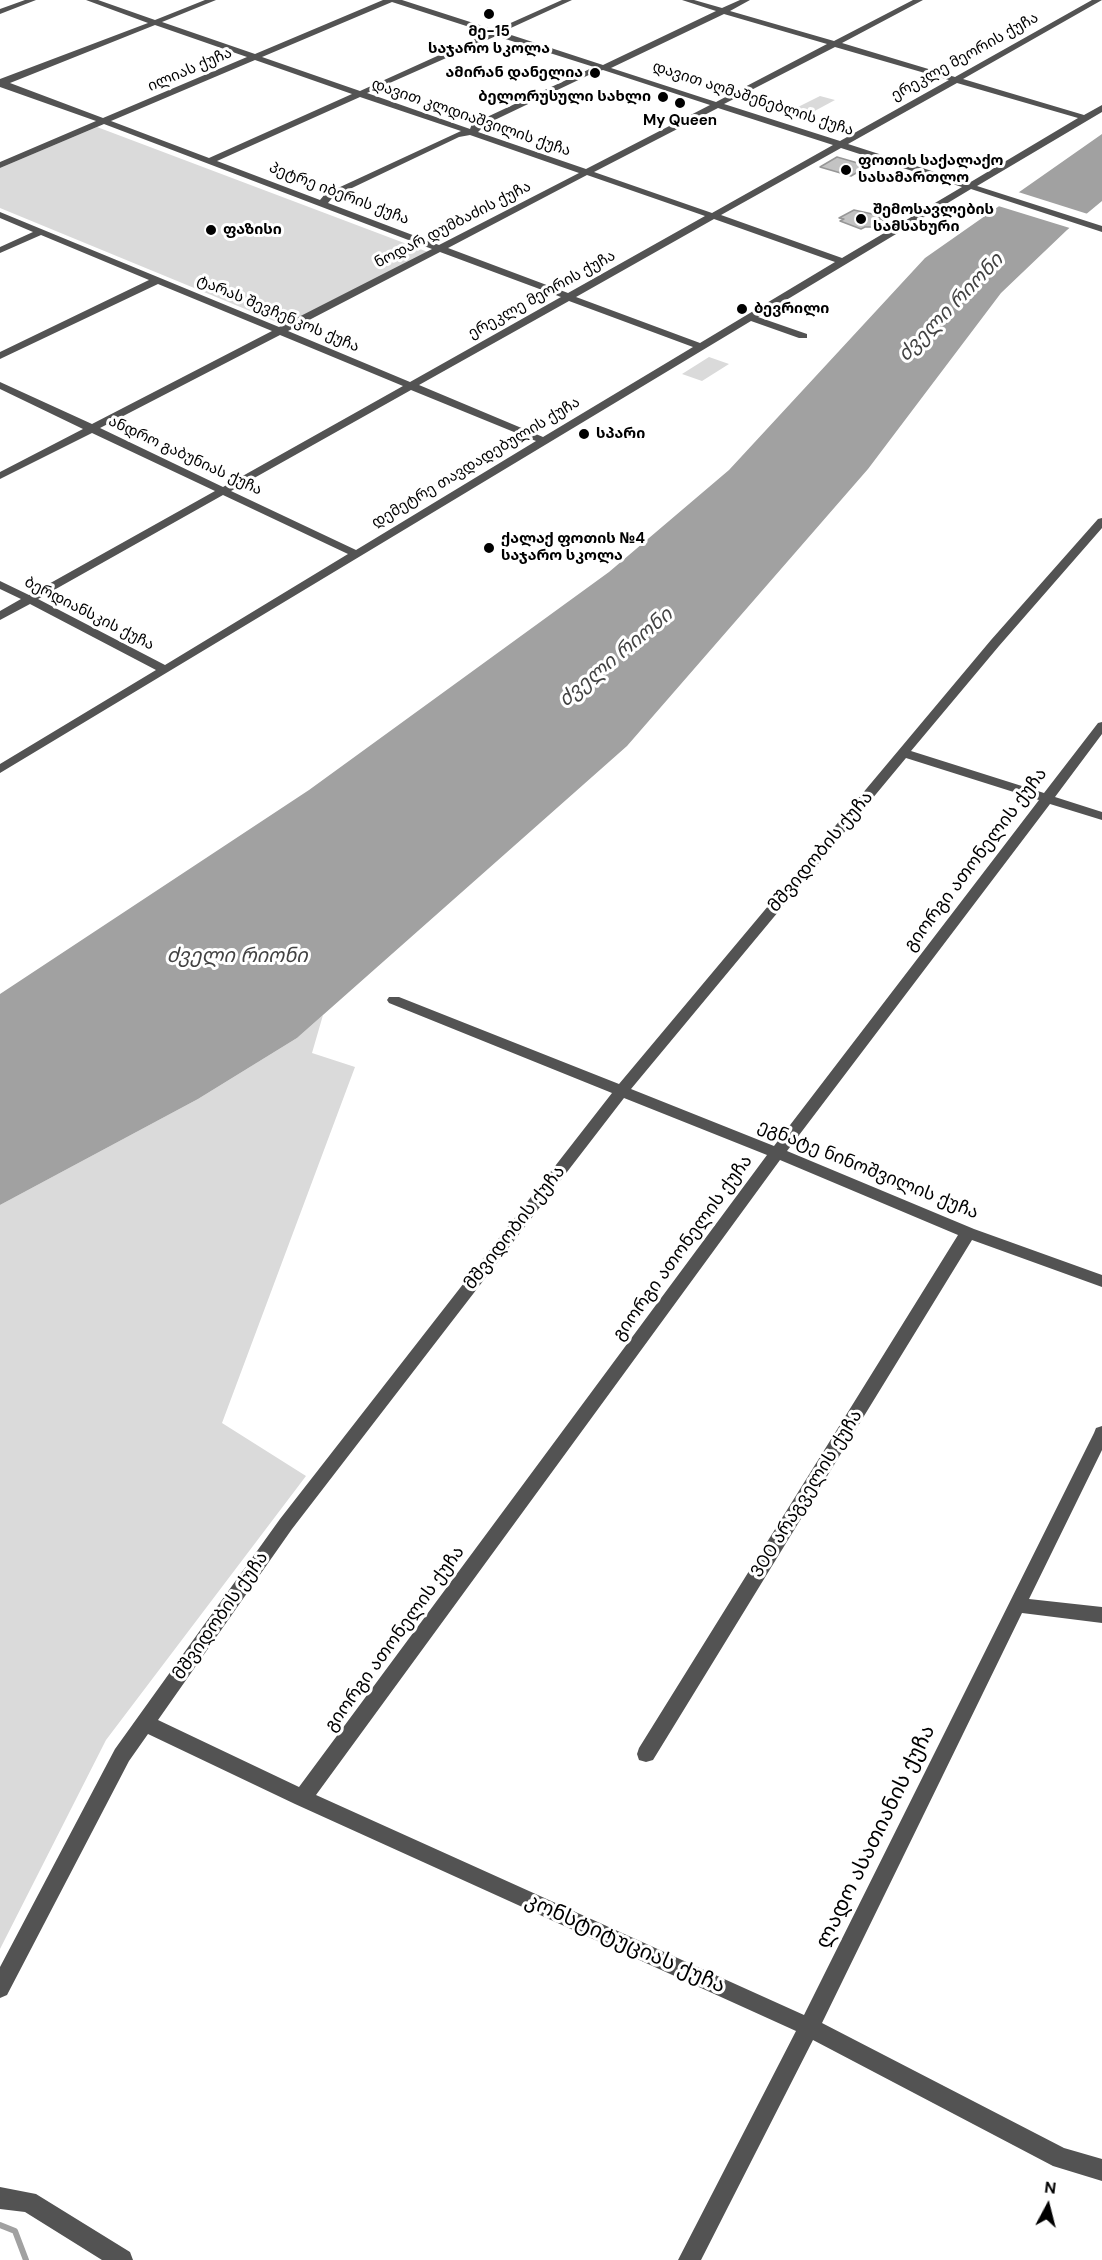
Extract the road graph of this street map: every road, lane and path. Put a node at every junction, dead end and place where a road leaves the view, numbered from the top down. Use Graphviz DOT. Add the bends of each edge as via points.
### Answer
graph roads {
  1 [pos="32,0"];
  2 [pos="90,0"];
  3 [pos="212,0"];
  4 [pos="392,0"];
  5 [pos="568,0"];
  6 [pos="686,0"];
  7 [pos="746,0"];
  8 [pos="919,0"];
  9 [pos="1098,0"];
  10 [pos="723,11"];
  11 [pos="0,12"];
  12 [pos="154,23"];
  13 [pos="496,32"];
  14 [pos="835,44"];
  15 [pos="254,57"];
  16 [pos="602,69"];
  17 [pos="956,80"];
  18 [pos="1,83"];
  19 [pos="359,94"];
  20 [pos="719,104"];
  21 [pos="1102,108"];
  22 [pos="1086,118"];
  23 [pos="104,121"];
  24 [pos="470,132"];
  25 [pos="843,143"];
  26 [pos="210,161"];
  27 [pos="0,165"];
  28 [pos="588,172"];
  29 [pos="969,186"];
  30 [pos="324,201"];
  31 [pos="0,215"];
  32 [pos="713,216"];
  33 [pos="1102,229"];
  34 [pos="41,232"];
  35 [pos="440,249"];
  36 [pos="0,250"];
  37 [pos="843,261"];
  38 [pos="158,280"];
  39 [pos="569,297"];
  40 [pos="749,317"];
  41 [pos="280,331"];
  42 [pos="803,336"];
  43 [pos="701,347"];
  44 [pos="0,356"];
  45 [pos="0,385"];
  46 [pos="411,385"];
  47 [pos="92,428"];
  48 [pos="544,441"];
  49 [pos="0,476"];
  50 [pos="224,491"];
  51 [pos="1102,521"];
  52 [pos="356,554"];
  53 [pos="0,584"];
  54 [pos="29,600"];
  55 [pos="0,616"];
  56 [pos="164,669"];
  57 [pos="1102,726"];
  58 [pos="904,753"];
  59 [pos="0,769"];
  60 [pos="1048,799"];
  61 [pos="1102,816"];
  62 [pos="394,1000"];
  63 [pos="621,1091"];
  64 [pos="777,1154"];
  65 [pos="968,1233"];
  66 [pos="1102,1281"];
  67 [pos="1102,1433"];
  68 [pos="1016,1605"];
  69 [pos="1102,1615"];
  70 [pos="145,1723"];
  71 [pos="646,1754"];
  72 [pos="302,1798"];
  73 [pos="0,1988"];
  74 [pos="809,2027"];
  75 [pos="1102,2170"];
  76 [pos="0,2198"];
  77 [pos="122,2260"];
  78 [pos="689,2260"];
  1 -- 11 [label="street"];
  2 -- 12 [label="street, დავით კლდიაშვილის ქუჩა"];
  3 -- 12 [label="street"];
  4 -- 13 [label="street, დავით აღმაშენებლის ქუჩა"];
  4 -- 15 [label="street, ილიას ქუჩა"];
  5 -- 13 [label="street"];
  6 -- 10 [label="street"];
  7 -- 10 [label="street"];
  8 -- 14 [label="street, ნოდარ დუმბაძის ქუჩა"];
  9 -- 17 [label="street, ერეკლე მეორის ქუჩა"];
  10 -- 14 [label="street"];
  10 -- 16 [label="street"];
  12 -- 15 [label="street, დავით კლდიაშვილის ქუჩა"];
  12 -- 18 [label="street"];
  13 -- 16 [label="street, დავით აღმაშენებლის ქუჩა"];
  13 -- 19 [label="street"];
  14 -- 17 [label="street"];
  14 -- 20 [label="street, ნოდარ დუმბაძის ქუჩა"];
  15 -- 19 [label="street, დავით კლდიაშვილის ქუჩა"];
  15 -- 23 [label="street, ილიას ქუჩა"];
  16 -- 20 [label="street, დავით აღმაშენებლის ქუჩა"];
  16 -- 24 [label="street"];
  17 -- 22 [label="street"];
  17 -- 25 [label="street, ერეკლე მეორის ქუჩა"];
  18 -- 23 [label="street, პეტრე იბერის ქუჩა"];
  19 -- 24 [label="street, დავით კლდიაშვილის ქუჩა"];
  19 -- 26 [label="street"];
  20 -- 25 [label="street, დავით აღმაშენებლის ქუჩა"];
  20 -- 28 [label="street, ნოდარ დუმბაძის ქუჩა"];
  21 -- 22 [label="street, დემეტრე თავდადებულის ქუჩა"];
  22 -- 29 [label="street, დემეტრე თავდადებულის ქუჩა"];
  23 -- 26 [label="street, პეტრე იბერის ქუჩა"];
  23 -- 27 [label="street, ილიას ქუჩა"];
  24 -- 28 [label="street, დავით კლდიაშვილის ქუჩა"];
  24 -- 30 [label="street" via="465,138 337,199"];
  25 -- 29 [label="street, დავით აღმაშენებლის ქუჩა"];
  25 -- 32 [label="street, ერეკლე მეორის ქუჩა"];
  26 -- 30 [label="street, პეტრე იბერის ქუჩა"];
  28 -- 32 [label="street, დავით კლდიაშვილის ქუჩა"];
  28 -- 35 [label="street, ნოდარ დუმბაძის ქუჩა"];
  29 -- 33 [label="street, დავით აღმაშენებლის ქუჩა"];
  29 -- 37 [label="street, დემეტრე თავდადებულის ქუჩა"];
  30 -- 35 [label="street, პეტრე იბერის ქუჩა"];
  31 -- 34 [label="street, ტარას შევჩენკოს ქუჩა"];
  32 -- 37 [label="street, დავით კლდიაშვილის ქუჩა"];
  32 -- 39 [label="street, ერეკლე მეორის ქუჩა"];
  34 -- 36 [label="street"];
  34 -- 38 [label="street, ტარას შევჩენკოს ქუჩა"];
  35 -- 39 [label="street, პეტრე იბერის ქუჩა"];
  35 -- 41 [label="street, ნოდარ დუმბაძის ქუჩა"];
  37 -- 40 [label="street, დემეტრე თავდადებულის ქუჩა"];
  38 -- 41 [label="street, ტარას შევჩენკოს ქუჩა"];
  38 -- 44 [label="street"];
  39 -- 43 [label="street, პეტრე იბერის ქუჩა"];
  39 -- 46 [label="street, ერეკლე მეორის ქუჩა"];
  40 -- 42 [label="street"];
  40 -- 43 [label="street, დემეტრე თავდადებულის ქუჩა"];
  41 -- 46 [label="street, ტარას შევჩენკოს ქუჩა"];
  41 -- 47 [label="street, ნოდარ დუმბაძის ქუჩა"];
  43 -- 48 [label="street, დემეტრე თავდადებულის ქუჩა"];
  45 -- 47 [label="street, ანდრო გაბუნიას ქუჩა"];
  46 -- 48 [label="street, ტარას შევჩენკოს ქუჩა"];
  46 -- 50 [label="street, ერეკლე მეორის ქუჩა"];
  47 -- 49 [label="street, ნოდარ დუმბაძის ქუჩა"];
  47 -- 50 [label="street, ანდრო გაბუნიას ქუჩა"];
  48 -- 52 [label="street, დემეტრე თავდადებულის ქუჩა"];
  50 -- 52 [label="street, ანდრო გაბუნიას ქუჩა"];
  50 -- 54 [label="street, ერეკლე მეორის ქუჩა"];
  51 -- 58 [label="street, მშვიდობის ქუჩა"];
  52 -- 56 [label="street, დემეტრე თავდადებულის ქუჩა"];
  53 -- 54 [label="street, ბერდიანსკის ქუჩა"];
  54 -- 55 [label="street, ერეკლე მეორის ქუჩა"];
  54 -- 56 [label="street, ბერდიანსკის ქუჩა"];
  56 -- 59 [label="street, დემეტრე თავდადებულის ქუჩა"];
  57 -- 60 [label="street, გიორგი ათონელის ქუჩა"];
  58 -- 60 [label="street"];
  58 -- 63 [label="street, მშვიდობის ქუჩა"];
  60 -- 61 [label="street"];
  60 -- 64 [label="street, გიორგი ათონელის ქუჩა"];
  62 -- 63 [label="street, ეგნატე ნინოშვილის ქუჩა"];
  63 -- 64 [label="street, ეგნატე ნინოშვილის ქუჩა"];
  63 -- 70 [label="street, მშვიდობის ქუჩა" via="286,1524"];
  64 -- 65 [label="street, ეგნატე ნინოშვილის ქუჩა"];
  64 -- 72 [label="street, გიორგი ათონელის ქუჩა"];
  65 -- 66 [label="street, ეგნატე ნინოშვილის ქუჩა"];
  65 -- 71 [label="street, 300 არაგველის ქუჩა"];
  67 -- 68 [label="street, ლადო ასათიანის ქუჩა"];
  68 -- 69 [label="street"];
  68 -- 74 [label="street, ლადო ასათიანის ქუჩა"];
  70 -- 72 [label="street, კონსტიტუციას ქუჩა"];
  70 -- 73 [label="street, მშვიდობის ქუჩა" via="122,1755"];
  72 -- 74 [label="street, კონსტიტუციას ქუჩა"];
  74 -- 75 [label="street, კონსტიტუციას ქუჩა" via="1061,2158"];
  74 -- 78 [label="street, ლადო ასათიანის ქუჩა"];
  76 -- 77 [label="street" via="28,2202"];
}
